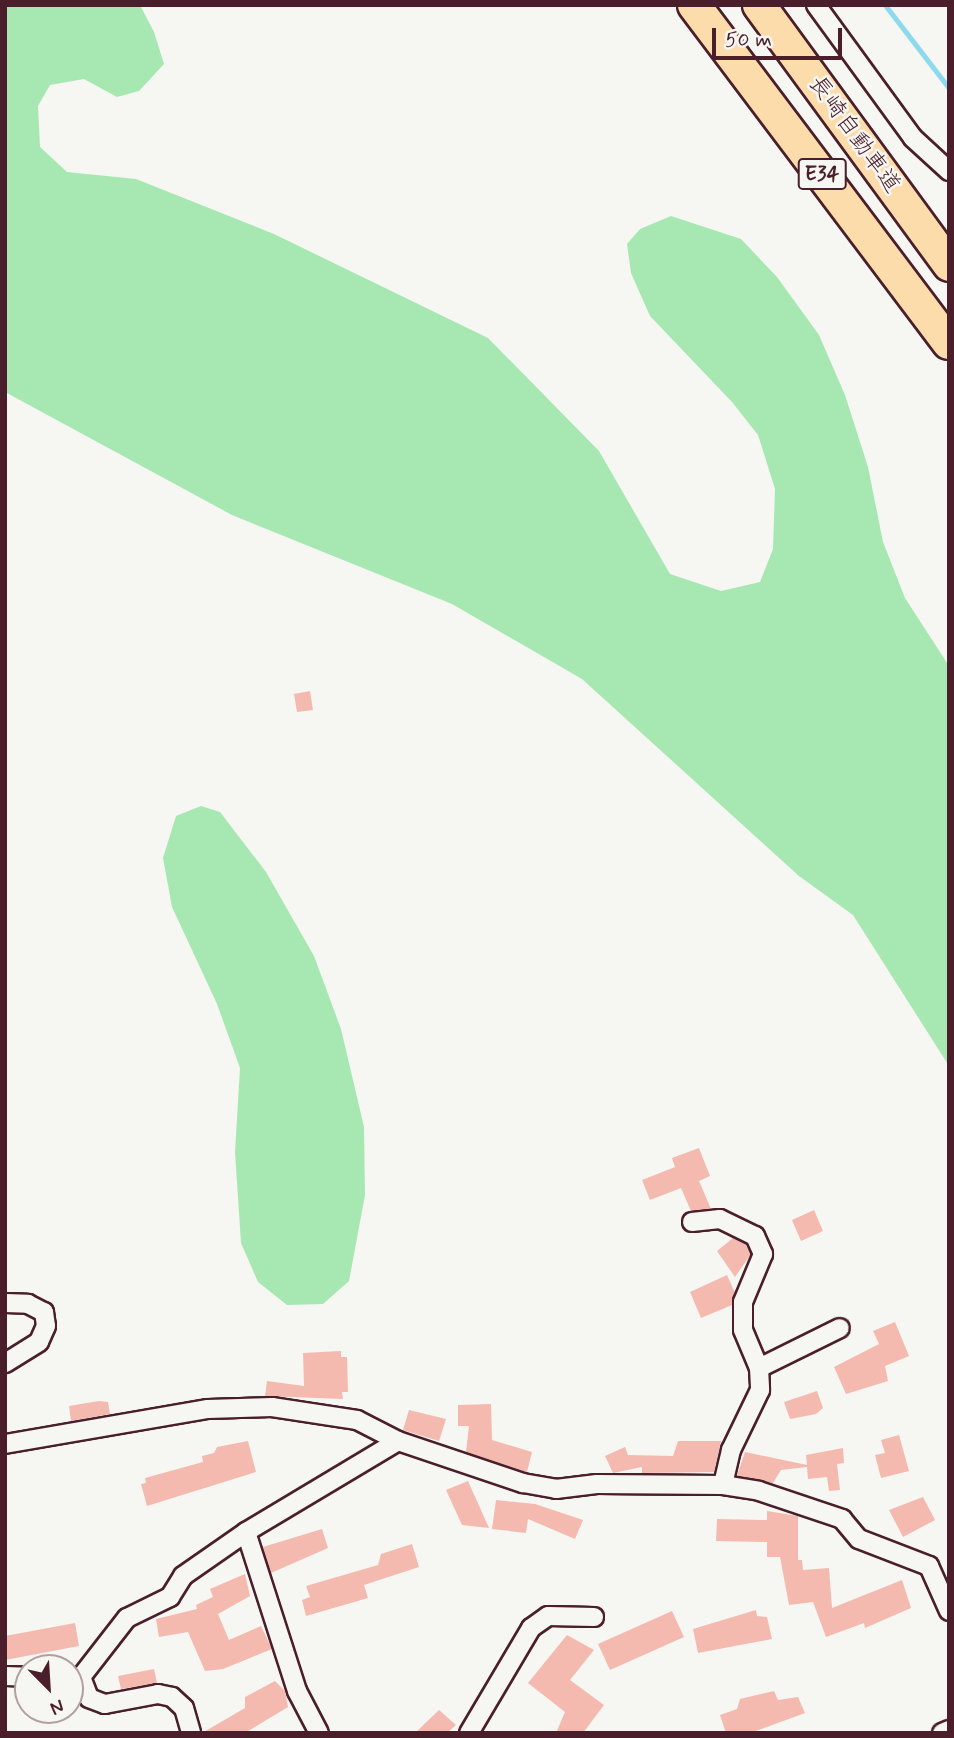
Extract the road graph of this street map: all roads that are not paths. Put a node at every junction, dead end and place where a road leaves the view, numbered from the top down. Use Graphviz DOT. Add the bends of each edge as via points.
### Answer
graph roads {
  1 [pos="694,5"];
  2 [pos="759,5"];
  3 [pos="816,5"];
  4 [pos="949,171"];
  5 [pos="949,265"];
  6 [pos="949,343"];
  7 [pos="692,1222"];
  8 [pos="5,1303"];
  9 [pos="840,1328"];
  10 [pos="5,1363"];
  11 [pos="759,1368"];
  12 [pos="398,1441"];
  13 [pos="5,1444"];
  14 [pos="723,1485"];
  15 [pos="246,1532"];
  16 [pos="949,1611"];
  17 [pos="594,1617"];
  18 [pos="84,1668"];
  19 [pos="84,1690"];
  20 [pos="949,1730"];
  21 [pos="191,1733"];
  22 [pos="319,1733"];
  23 [pos="469,1733"];
  24 [pos="942,1733"];
  1 -- 6 [label="highway, E34"];
  2 -- 5 [label="highway, 長崎自動車道 / E34"];
  3 -- 4 [label="street" via="913,138"];
  7 -- 11 [label="street" via="720,1219 755,1236 763,1254 743,1302 747,1345"];
  8 -- 10 [label="street" via="29,1304 44,1312 46,1326 39,1342"];
  9 -- 11 [label="street"];
  11 -- 14 [label="street" via="760,1390 731,1450"];
  12 -- 13 [label="street" via="357,1420 272,1407 208,1409"];
  12 -- 14 [label="street" via="523,1483 556,1489 597,1484"];
  12 -- 15 [label="street"];
  14 -- 16 [label="street" via="760,1491 842,1519 859,1539 929,1566"];
  15 -- 18 [label="street" via="183,1576 170,1597 127,1618"];
  15 -- 22 [label="street" via="298,1691"];
  17 -- 23 [label="street" via="548,1616 531,1628"];
  19 -- 21 [label="street" via="89,1698 105,1704 158,1694 172,1698 184,1708"];
  20 -- 24 [label="street"];
}
